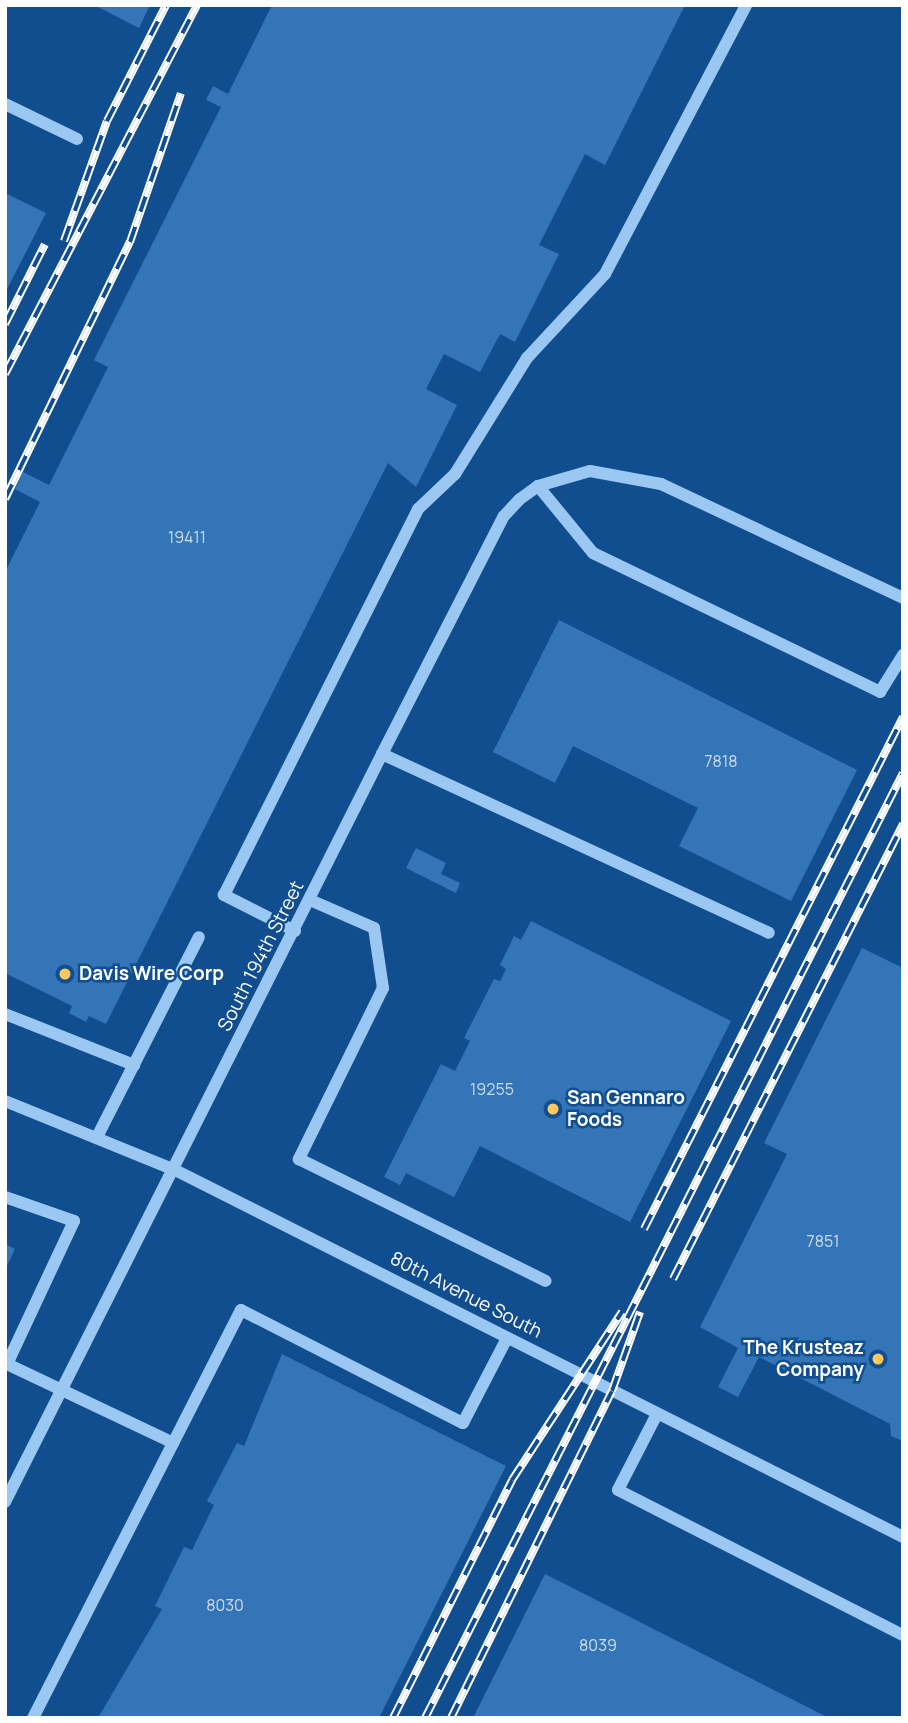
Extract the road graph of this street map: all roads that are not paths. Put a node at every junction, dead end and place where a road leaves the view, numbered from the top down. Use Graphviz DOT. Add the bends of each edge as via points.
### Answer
graph roads {
  1 [pos="746,5"];
  2 [pos="5,104"];
  3 [pos="77,139"];
  4 [pos="538,486"];
  5 [pos="903,598"];
  6 [pos="903,655"];
  7 [pos="382,754"];
  8 [pos="310,900"];
  9 [pos="295,931"];
  10 [pos="769,933"];
  11 [pos="199,937"];
  12 [pos="5,1014"];
  13 [pos="134,1065"];
  14 [pos="5,1101"];
  15 [pos="98,1135"];
  16 [pos="175,1170"];
  17 [pos="5,1197"];
  18 [pos="546,1282"];
  19 [pos="507,1338"];
  20 [pos="6,1365"];
  21 [pos="64,1388"];
  22 [pos="657,1414"];
  23 [pos="173,1443"];
  24 [pos="5,1502"];
  25 [pos="903,1537"];
  26 [pos="903,1635"];
  27 [pos="33,1718"];
  1 -- 9 [label="street" via="605,274 527,358 455,474 418,509 224,895"];
  2 -- 3 [label="street"];
  4 -- 5 [label="street, South 194th Street" via="590,471 661,484"];
  4 -- 6 [label="street" via="593,553 880,692"];
  4 -- 7 [label="street, South 194th Street" via="504,516"];
  7 -- 8 [label="street, South 194th Street"];
  7 -- 10 [label="street"];
  8 -- 9 [label="street, South 194th Street"];
  8 -- 18 [label="street" via="374,928 383,988 299,1159"];
  9 -- 16 [label="street, South 194th Street"];
  11 -- 13 [label="street"];
  12 -- 13 [label="street"];
  13 -- 15 [label="street"];
  14 -- 15 [label="street, 80th Avenue South"];
  15 -- 16 [label="street, 80th Avenue South"];
  16 -- 19 [label="street, 80th Avenue South"];
  16 -- 21 [label="street, South 194th Street"];
  17 -- 20 [label="street" via="74,1221"];
  19 -- 22 [label="street, 80th Avenue South"];
  19 -- 23 [label="street" via="463,1423 241,1310"];
  20 -- 21 [label="street"];
  21 -- 23 [label="street"];
  21 -- 24 [label="street, South 194th Street"];
  22 -- 25 [label="street, 80th Avenue South"];
  22 -- 26 [label="street" via="618,1490"];
  23 -- 27 [label="street"];
}
